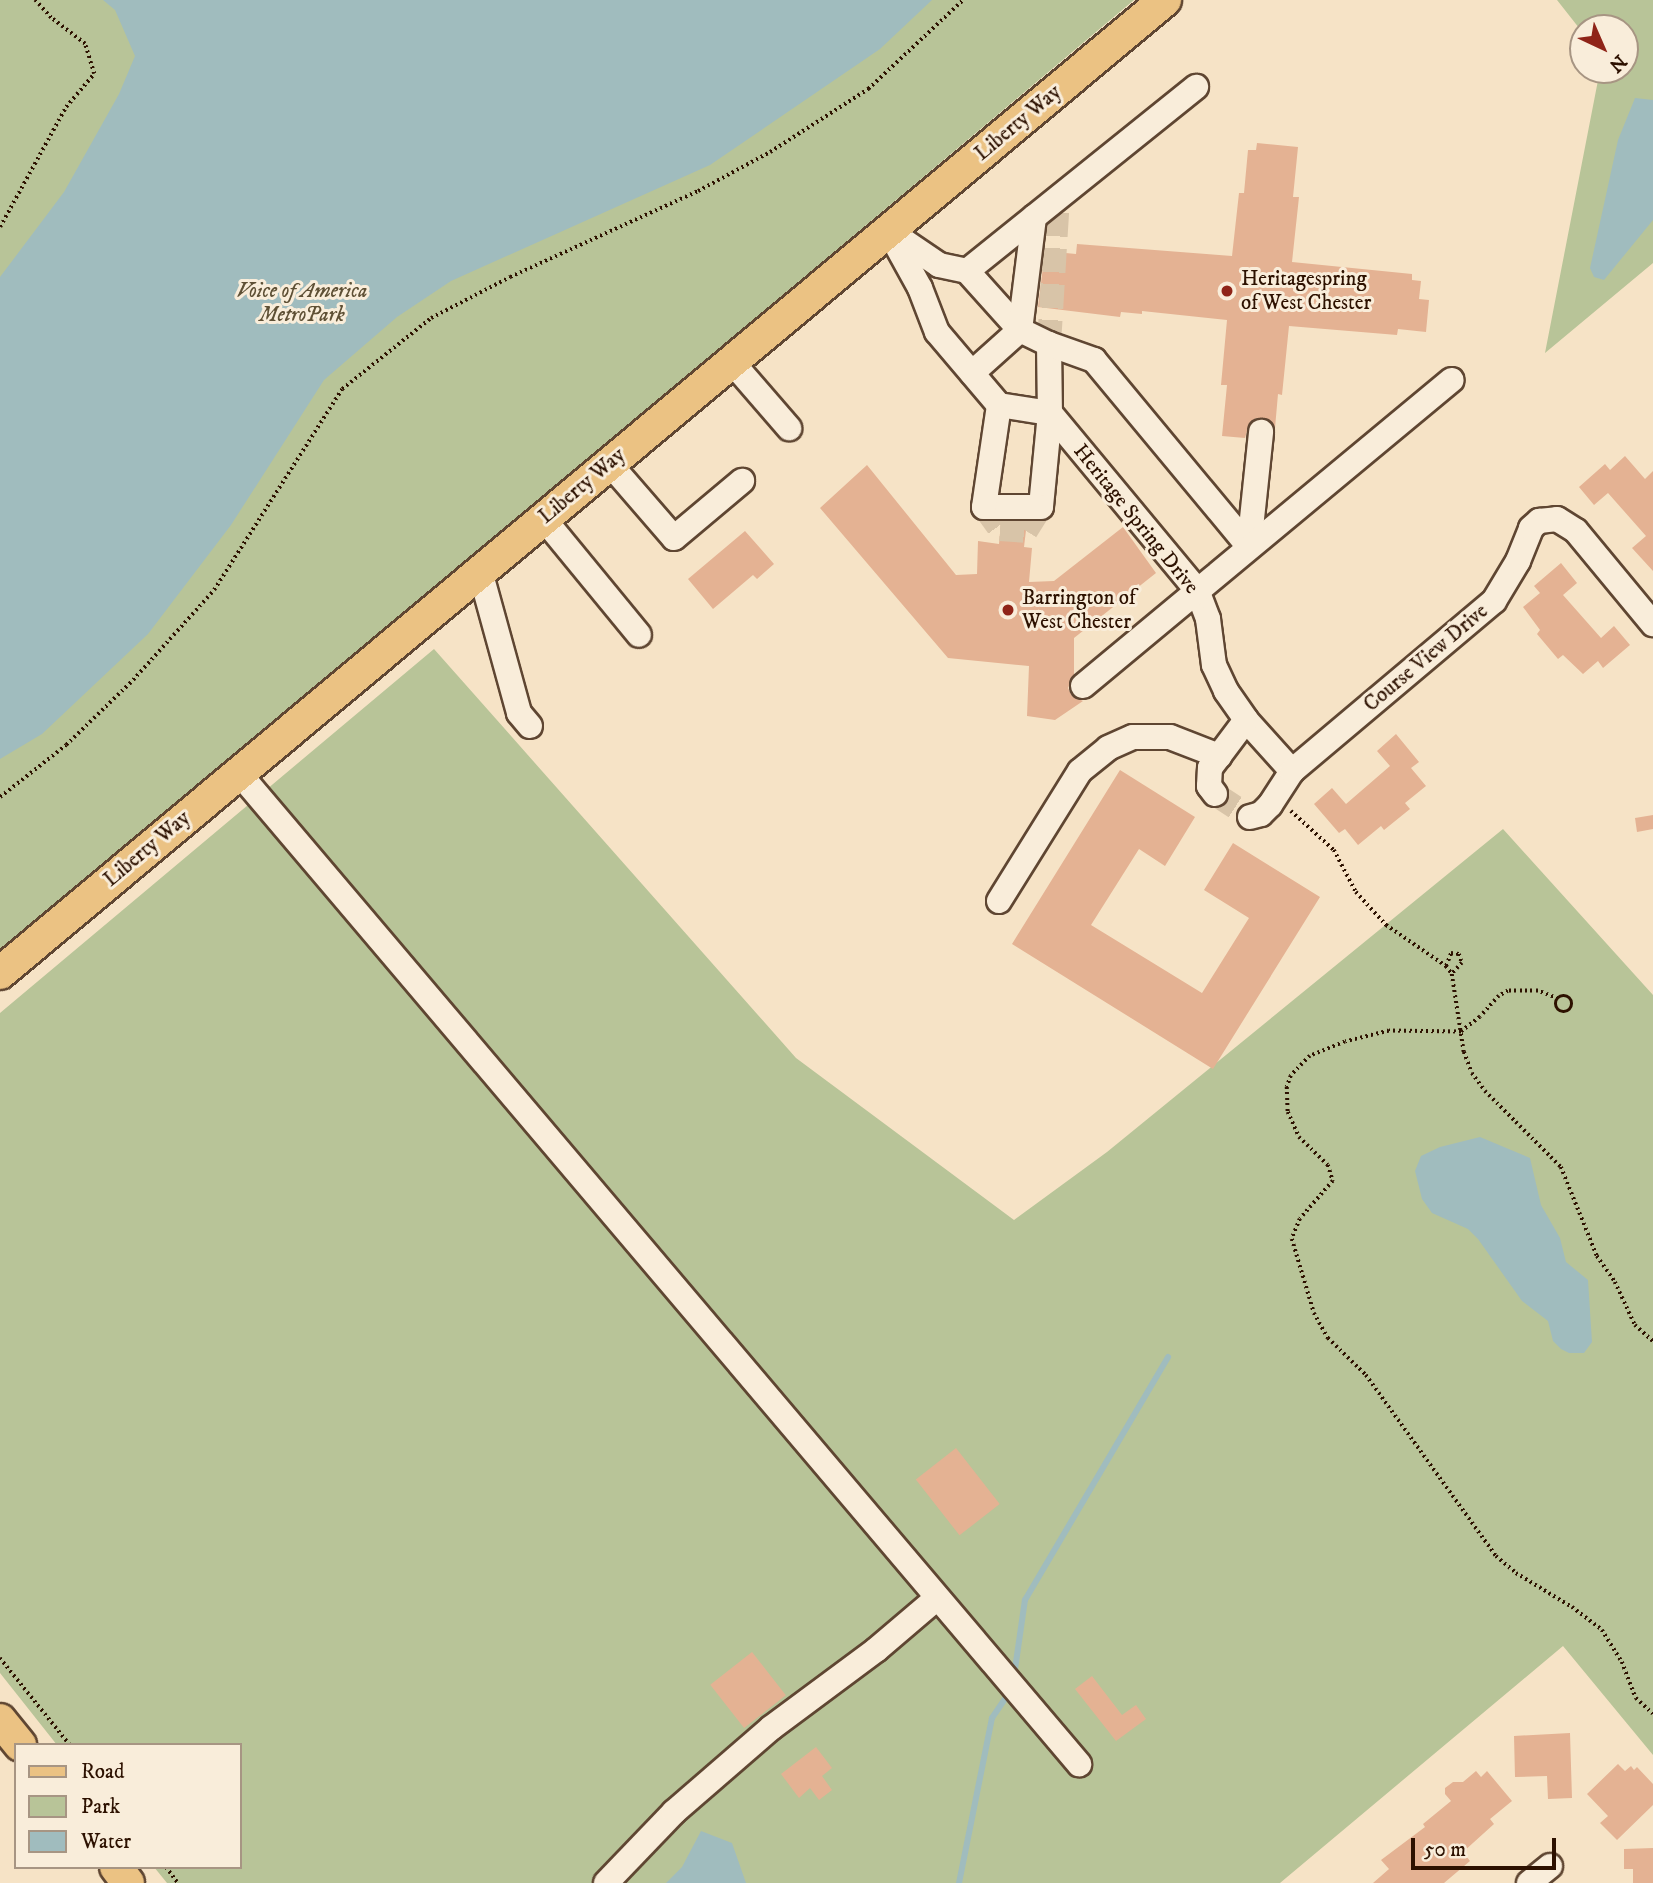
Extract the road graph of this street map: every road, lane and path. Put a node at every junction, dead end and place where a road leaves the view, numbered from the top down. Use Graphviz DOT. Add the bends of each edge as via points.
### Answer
graph roads {
  1 [pos="35,0"];
  2 [pos="963,0"];
  3 [pos="1165,0"];
  4 [pos="1196,87"];
  5 [pos="1034,217"];
  6 [pos="0,227"];
  7 [pos="888,230"];
  8 [pos="967,271"];
  9 [pos="1020,330"];
  10 [pos="1049,344"];
  11 [pos="732,361"];
  12 [pos="972,373"];
  13 [pos="1452,380"];
  14 [pos="999,405"];
  15 [pos="1050,413"];
  16 [pos="789,428"];
  17 [pos="1261,432"];
  18 [pos="609,463"];
  19 [pos="742,481"];
  20 [pos="543,518"];
  21 [pos="1249,547"];
  22 [pos="480,571"];
  23 [pos="1197,590"];
  24 [pos="1653,624"];
  25 [pos="639,635"];
  26 [pos="1083,686"];
  27 [pos="1245,720"];
  28 [pos="530,726"];
  29 [pos="1219,756"];
  30 [pos="1292,771"];
  31 [pos="239,772"];
  32 [pos="1215,794"];
  33 [pos="0,797"];
  34 [pos="1250,817"];
  35 [pos="999,901"];
  36 [pos="1446,966"];
  37 [pos="0,973"];
  38 [pos="1452,974"];
  39 [pos="1558,999"];
  40 [pos="1461,1032"];
  41 [pos="1653,1341"];
  42 [pos="937,1598"];
  43 [pos="0,1658"];
  44 [pos="1653,1714"];
  45 [pos="0,1720"];
  46 [pos="18,1743"];
  47 [pos="69,1743"];
  48 [pos="1079,1764"];
  49 [pos="1550,1866"];
  50 [pos="606,1883"];
  51 [pos="1529,1883"];
  1 -- 6 [label="path" via="85,44 94,74 66,107"];
  2 -- 33 [label="path" via="868,89 770,152 431,318 342,389 214,590 66,745"];
  3 -- 7 [label="main road, Liberty Way"];
  4 -- 5 [label="street"];
  5 -- 8 [label="street"];
  5 -- 9 [label="street"];
  7 -- 8 [label="street" via="939,265"];
  7 -- 11 [label="main road, Liberty Way"];
  7 -- 12 [label="street" via="920,288 937,332"];
  8 -- 9 [label="street"];
  9 -- 10 [label="street"];
  9 -- 12 [label="street"];
  10 -- 15 [label="street"];
  10 -- 21 [label="street" via="1094,360"];
  11 -- 16 [label="street"];
  11 -- 18 [label="main road, Liberty Way"];
  12 -- 14 [label="street"];
  13 -- 21 [label="street"];
  14 -- 15 [label="street"];
  14 -- 15 [label="street" via="984,507 1041,507"];
  15 -- 23 [label="street, Heritage Spring Drive"];
  17 -- 21 [label="street"];
  18 -- 19 [label="street" via="674,538"];
  18 -- 20 [label="main road, Liberty Way"];
  20 -- 22 [label="main road, Liberty Way"];
  20 -- 25 [label="street"];
  21 -- 23 [label="street"];
  22 -- 28 [label="street" via="519,713"];
  22 -- 31 [label="main road, Liberty Way"];
  23 -- 26 [label="street"];
  23 -- 27 [label="street, Heritage Spring Drive" via="1208,619 1214,665"];
  24 -- 30 [label="street, Course View Drive" via="1568,524 1557,519 1539,521 1531,528 1494,601"];
  27 -- 29 [label="street"];
  27 -- 30 [label="street, Heritage Spring Drive"];
  29 -- 32 [label="street" via="1210,768 1209,786"];
  29 -- 35 [label="street" via="1170,737 1133,737 1108,748 1080,771"];
  30 -- 34 [label="street" via="1270,805"];
  30 -- 36 [label="path" via="1290,814 1334,850 1356,892 1386,925"];
  31 -- 37 [label="main road, Liberty Way"];
  31 -- 42 [label="street"];
  36 -- 38 [label="path"];
  36 -- 38 [label="path" via="1451,953 1459,954 1462,963"];
  38 -- 40 [label="path"];
  39 -- 39 [label="path" via="1559,1009 1570,1009 1569,998"];
  39 -- 40 [label="path" via="1538,991 1508,991"];
  40 -- 41 [label="path" via="1464,1052 1485,1091 1561,1167 1597,1256 1636,1325"];
  40 -- 44 [label="path" via="1411,1029 1345,1042 1310,1056 1291,1076 1286,1100 1293,1128 1332,1173 1330,1186 1294,1228 1292,1239 1320,1327 1366,1375 1496,1556 1602,1630 1622,1662 1636,1698"];
  42 -- 48 [label="street"];
  42 -- 50 [label="street" via="761,1737 674,1812"];
  43 -- 47 [label="path"];
  45 -- 46 [label="main road"];
  49 -- 51 [label="street"];
}
